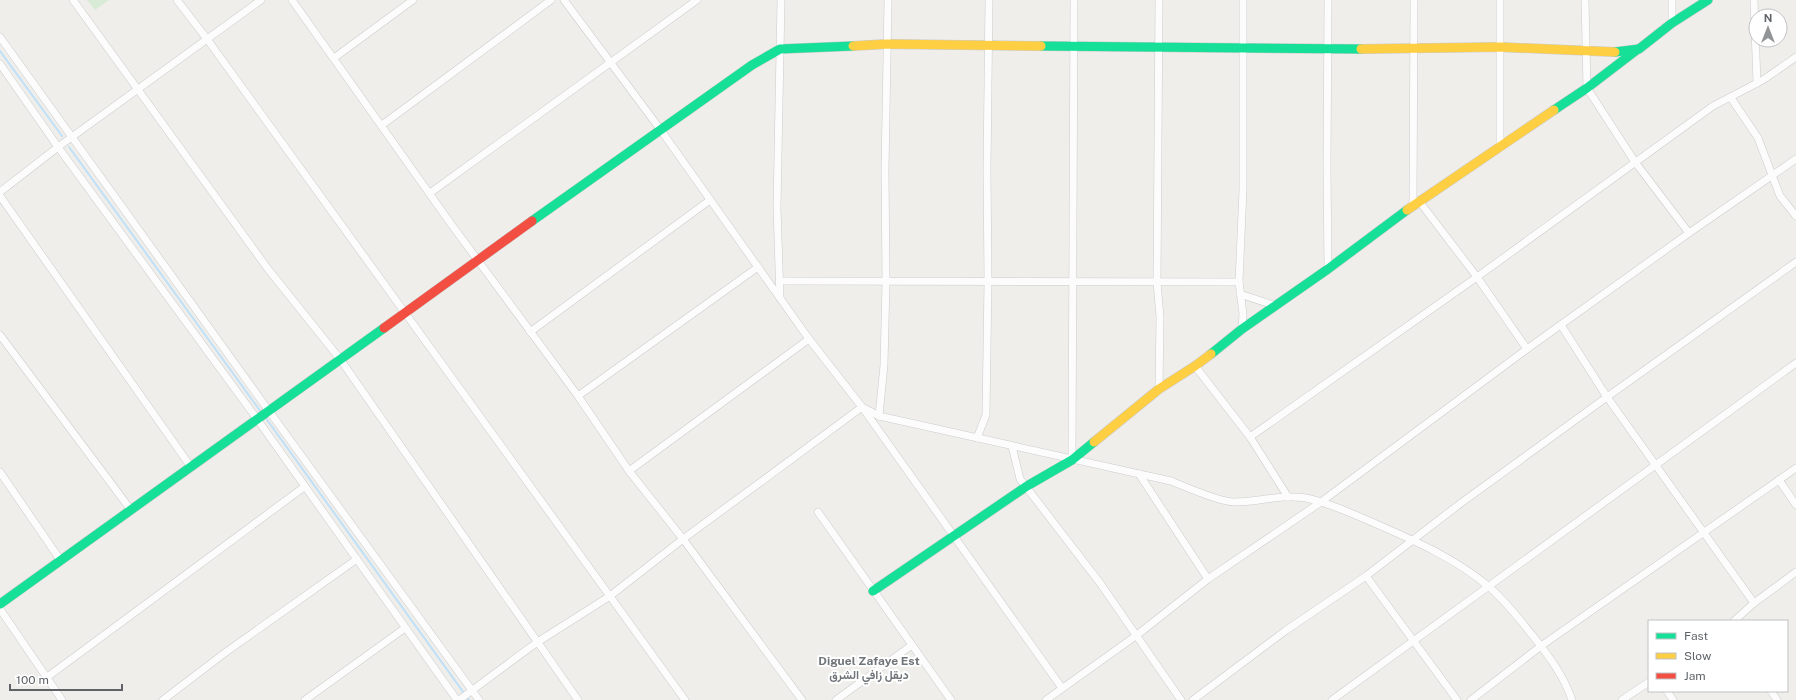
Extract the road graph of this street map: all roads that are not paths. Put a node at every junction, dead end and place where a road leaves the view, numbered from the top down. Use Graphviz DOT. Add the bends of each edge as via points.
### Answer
graph roads {
  1 [pos="73,0"];
  2 [pos="177,0"];
  3 [pos="261,0"];
  4 [pos="292,0"];
  5 [pos="413,0"];
  6 [pos="551,0"];
  7 [pos="564,0"];
  8 [pos="697,0"];
  9 [pos="781,0"];
  10 [pos="888,0"];
  11 [pos="989,0"];
  12 [pos="1074,0"];
  13 [pos="1159,0"];
  14 [pos="1243,0"];
  15 [pos="1328,0"];
  16 [pos="1414,0"];
  17 [pos="1500,0"];
  18 [pos="1585,0"];
  19 [pos="1672,0"];
  20 [pos="1708,0"];
  21 [pos="1754,0"];
  22 [pos="1672,23"];
  23 [pos="0,37"];
  24 [pos="207,39"];
  25 [pos="887,44"];
  26 [pos="988,45"];
  27 [pos="1074,46"];
  28 [pos="1159,47"];
  29 [pos="1500,47"];
  30 [pos="1415,48"];
  31 [pos="780,49"];
  32 [pos="1243,49"];
  33 [pos="1638,49"];
  34 [pos="1328,50"];
  35 [pos="1586,52"];
  36 [pos="1796,57"];
  37 [pos="334,58"];
  38 [pos="610,62"];
  39 [pos="0,64"];
  40 [pos="1756,83"];
  41 [pos="1587,88"];
  42 [pos="139,90"];
  43 [pos="1731,98"];
  44 [pos="382,125"];
  45 [pos="660,129"];
  46 [pos="70,138"];
  47 [pos="60,145"];
  48 [pos="1500,147"];
  49 [pos="1796,159"];
  50 [pos="1635,162"];
  51 [pos="1773,175"];
  52 [pos="0,192"];
  53 [pos="430,193"];
  54 [pos="0,196"];
  55 [pos="710,200"];
  56 [pos="1416,203"];
  57 [pos="1796,216"];
  58 [pos="1689,233"];
  59 [pos="479,259"];
  60 [pos="1796,262"];
  61 [pos="758,267"];
  62 [pos="1328,269"];
  63 [pos="1477,277"];
  64 [pos="780,281"];
  65 [pos="988,281"];
  66 [pos="1072,281"];
  67 [pos="886,282"];
  68 [pos="1157,282"];
  69 [pos="1239,282"];
  70 [pos="1240,294"];
  71 [pos="780,298"];
  72 [pos="1276,306"];
  73 [pos="404,312"];
  74 [pos="1561,325"];
  75 [pos="1242,329"];
  76 [pos="530,332"];
  77 [pos="0,335"];
  78 [pos="809,339"];
  79 [pos="1527,349"];
  80 [pos="340,359"];
  81 [pos="1796,364"];
  82 [pos="1195,366"];
  83 [pos="1159,389"];
  84 [pos="578,396"];
  85 [pos="1607,397"];
  86 [pos="862,407"];
  87 [pos="263,415"];
  88 [pos="879,416"];
  89 [pos="1250,437"];
  90 [pos="977,438"];
  91 [pos="1012,446"];
  92 [pos="1072,460"];
  93 [pos="1655,465"];
  94 [pos="191,467"];
  95 [pos="1796,468"];
  96 [pos="629,471"];
  97 [pos="0,472"];
  98 [pos="1139,474"];
  99 [pos="1779,480"];
  100 [pos="1027,486"];
  101 [pos="304,487"];
  102 [pos="1288,497"];
  103 [pos="1321,502"];
  104 [pos="1796,505"];
  105 [pos="131,510"];
  106 [pos="818,512"];
  107 [pos="1704,532"];
  108 [pos="952,536"];
  109 [pos="682,538"];
  110 [pos="1412,540"];
  111 [pos="356,559"];
  112 [pos="62,561"];
  113 [pos="1795,574"];
  114 [pos="1366,576"];
  115 [pos="1208,579"];
  116 [pos="1488,586"];
  117 [pos="873,591"];
  118 [pos="610,596"];
  119 [pos="1754,603"];
  120 [pos="0,604"];
  121 [pos="0,609"];
  122 [pos="1735,620"];
  123 [pos="405,628"];
  124 [pos="1137,636"];
  125 [pos="1414,642"];
  126 [pos="536,643"];
  127 [pos="912,645"];
  128 [pos="1541,646"];
  129 [pos="46,678"];
  130 [pos="1648,683"];
  131 [pos="1062,688"];
  132 [pos="471,692"];
  133 [pos="459,699"];
  134 [pos="62,700"];
  135 [pos="163,700"];
  136 [pos="305,700"];
  137 [pos="479,700"];
  138 [pos="578,700"];
  139 [pos="685,700"];
  140 [pos="802,700"];
  141 [pos="836,700"];
  142 [pos="951,700"];
  143 [pos="1046,700"];
  144 [pos="1180,700"];
  145 [pos="1192,700"];
  146 [pos="1332,700"];
  147 [pos="1456,700"];
  148 [pos="1471,700"];
  149 [pos="1572,700"];
  150 [pos="1622,700"];
  1 -- 42 [label="street"];
  2 -- 24 [label="street"];
  3 -- 24 [label="street"];
  4 -- 37 [label="street"];
  5 -- 37 [label="street"];
  6 -- 44 [label="street"];
  7 -- 38 [label="street"];
  8 -- 38 [label="street"];
  9 -- 31 [label="street"];
  10 -- 25 [label="street"];
  11 -- 26 [label="street"];
  12 -- 27 [label="street"];
  13 -- 28 [label="street"];
  14 -- 32 [label="street"];
  15 -- 34 [label="street"];
  16 -- 30 [label="street"];
  17 -- 29 [label="street"];
  18 -- 35 [label="street"];
  19 -- 22 [label="street"];
  20 -- 22 [label="street"];
  21 -- 40 [label="street"];
  22 -- 33 [label="street"];
  23 -- 46 [label="street"];
  24 -- 42 [label="street"];
  24 -- 73 [label="street"];
  25 -- 26 [label="street"];
  25 -- 31 [label="street"];
  25 -- 67 [label="street"];
  26 -- 27 [label="street"];
  26 -- 65 [label="street"];
  27 -- 28 [label="street"];
  27 -- 66 [label="street"];
  28 -- 32 [label="street"];
  28 -- 68 [label="street"];
  29 -- 30 [label="street"];
  29 -- 35 [label="street"];
  29 -- 48 [label="street"];
  30 -- 34 [label="street"];
  30 -- 56 [label="street"];
  31 -- 45 [label="street" via="752,65"];
  31 -- 64 [label="street" via="777,207"];
  32 -- 34 [label="street"];
  32 -- 69 [label="street" via="1243,190"];
  33 -- 35 [label="street"];
  33 -- 41 [label="street"];
  34 -- 62 [label="street"];
  35 -- 41 [label="street"];
  36 -- 40 [label="street"];
  37 -- 44 [label="street"];
  38 -- 45 [label="street"];
  38 -- 53 [label="street"];
  39 -- 47 [label="street"];
  40 -- 43 [label="street"];
  41 -- 48 [label="street"];
  41 -- 50 [label="street"];
  42 -- 46 [label="street"];
  42 -- 80 [label="street" via="268,269"];
  43 -- 50 [label="street" via="1713,106"];
  43 -- 51 [label="street" via="1758,138"];
  44 -- 53 [label="street"];
  45 -- 55 [label="street"];
  45 -- 59 [label="street"];
  46 -- 47 [label="street"];
  46 -- 87 [label="street"];
  47 -- 52 [label="street"];
  47 -- 87 [label="street"];
  48 -- 56 [label="street"];
  49 -- 51 [label="street"];
  50 -- 58 [label="street"];
  50 -- 63 [label="street"];
  51 -- 57 [label="street" via="1780,196"];
  51 -- 58 [label="street"];
  53 -- 59 [label="street"];
  54 -- 94 [label="street"];
  55 -- 61 [label="street"];
  55 -- 76 [label="street"];
  56 -- 62 [label="street"];
  56 -- 63 [label="street"];
  58 -- 74 [label="street"];
  59 -- 73 [label="street"];
  59 -- 76 [label="street"];
  60 -- 85 [label="street"];
  61 -- 71 [label="street"];
  61 -- 84 [label="street"];
  62 -- 72 [label="street"];
  63 -- 79 [label="street"];
  63 -- 89 [label="street"];
  64 -- 67 [label="street"];
  64 -- 71 [label="street"];
  65 -- 66 [label="street"];
  65 -- 67 [label="street"];
  65 -- 90 [label="street" via="986,415"];
  66 -- 68 [label="street"];
  66 -- 92 [label="street"];
  67 -- 88 [label="street" via="884,365"];
  68 -- 69 [label="street"];
  68 -- 83 [label="street" via="1160,316"];
  69 -- 70 [label="street"];
  70 -- 72 [label="street"];
  70 -- 75 [label="street"];
  71 -- 78 [label="street"];
  72 -- 75 [label="street"];
  73 -- 80 [label="street"];
  73 -- 118 [label="street"];
  74 -- 79 [label="street"];
  74 -- 85 [label="street"];
  75 -- 82 [label="street"];
  76 -- 84 [label="street"];
  77 -- 105 [label="street"];
  78 -- 86 [label="street"];
  78 -- 96 [label="street"];
  79 -- 103 [label="street"];
  80 -- 87 [label="street"];
  80 -- 126 [label="street"];
  81 -- 93 [label="street"];
  82 -- 83 [label="street"];
  82 -- 89 [label="street"];
  83 -- 92 [label="street"];
  84 -- 96 [label="street"];
  85 -- 93 [label="street"];
  85 -- 110 [label="street"];
  86 -- 88 [label="street"];
  86 -- 108 [label="street"];
  86 -- 109 [label="street"];
  87 -- 94 [label="street"];
  87 -- 101 [label="street"];
  87 -- 132 [label="street"];
  88 -- 90 [label="street"];
  89 -- 102 [label="street"];
  90 -- 91 [label="street"];
  91 -- 92 [label="street"];
  91 -- 100 [label="street" via="1020,479"];
  92 -- 98 [label="street"];
  92 -- 100 [label="street"];
  93 -- 107 [label="street"];
  93 -- 116 [label="street"];
  94 -- 105 [label="street"];
  95 -- 99 [label="street"];
  96 -- 109 [label="street"];
  97 -- 112 [label="street"];
  98 -- 102 [label="street" via="1171,481 1233,502"];
  98 -- 115 [label="street"];
  99 -- 104 [label="street"];
  99 -- 107 [label="street"];
  100 -- 108 [label="street"];
  100 -- 124 [label="street"];
  101 -- 111 [label="street"];
  101 -- 129 [label="street"];
  102 -- 103 [label="street"];
  103 -- 110 [label="street"];
  103 -- 115 [label="street"];
  105 -- 112 [label="street"];
  106 -- 117 [label="street"];
  107 -- 119 [label="street"];
  107 -- 128 [label="street"];
  108 -- 117 [label="street"];
  108 -- 131 [label="street"];
  109 -- 118 [label="street"];
  109 -- 140 [label="street"];
  110 -- 114 [label="street"];
  110 -- 116 [label="street"];
  111 -- 123 [label="street"];
  111 -- 135 [label="street"];
  112 -- 120 [label="street"];
  113 -- 119 [label="street"];
  114 -- 125 [label="street"];
  114 -- 145 [label="street" via="1285,631"];
  115 -- 124 [label="street"];
  116 -- 125 [label="street"];
  116 -- 128 [label="street"];
  117 -- 127 [label="street"];
  118 -- 126 [label="street"];
  118 -- 139 [label="street"];
  119 -- 122 [label="street"];
  121 -- 129 [label="street"];
  123 -- 133 [label="street"];
  123 -- 136 [label="street"];
  124 -- 131 [label="street"];
  124 -- 144 [label="street"];
  125 -- 146 [label="street"];
  125 -- 147 [label="street"];
  126 -- 132 [label="street"];
  126 -- 138 [label="street"];
  127 -- 141 [label="street"];
  127 -- 142 [label="street"];
  128 -- 148 [label="street"];
  128 -- 149 [label="street" via="1565,682"];
  129 -- 134 [label="street"];
  130 -- 150 [label="street"];
  131 -- 143 [label="street"];
  132 -- 133 [label="street"];
  132 -- 137 [label="street"];
}
